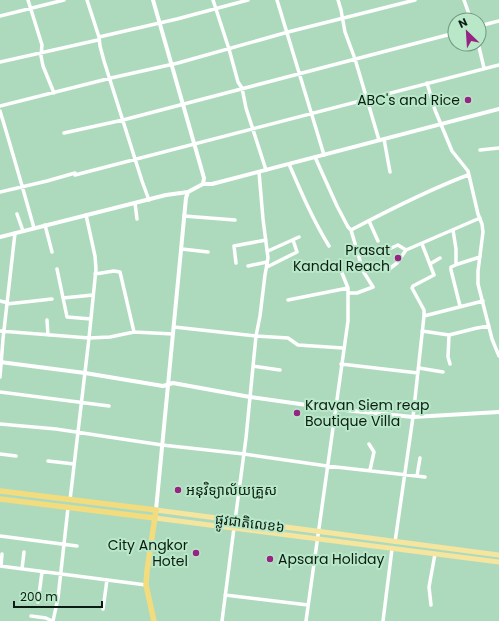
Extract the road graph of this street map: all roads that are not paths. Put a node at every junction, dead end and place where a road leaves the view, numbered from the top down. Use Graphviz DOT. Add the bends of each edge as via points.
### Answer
graph roads {
  1 [pos="28,0"];
  2 [pos="64,0"];
  3 [pos="87,0"];
  4 [pos="153,0"];
  5 [pos="213,0"];
  6 [pos="248,0"];
  7 [pos="278,0"];
  8 [pos="338,0"];
  9 [pos="415,0"];
  10 [pos="464,0"];
  11 [pos="402,2"];
  12 [pos="32,8"];
  13 [pos="217,8"];
  14 [pos="468,12"];
  15 [pos="0,16"];
  16 [pos="343,18"];
  17 [pos="499,21"];
  18 [pos="160,23"];
  19 [pos="487,24"];
  20 [pos="288,32"];
  21 [pos="447,34"];
  22 [pos="99,38"];
  23 [pos="229,49"];
  24 [pos="42,52"];
  25 [pos="480,52"];
  26 [pos="355,59"];
  27 [pos="0,62"];
  28 [pos="170,64"];
  29 [pos="499,65"];
  30 [pos="484,68"];
  31 [pos="299,74"];
  32 [pos="111,78"];
  33 [pos="427,83"];
  34 [pos="242,88"];
  35 [pos="54,93"];
  36 [pos="366,99"];
  37 [pos="182,104"];
  38 [pos="0,106"];
  39 [pos="499,108"];
  40 [pos="0,111"];
  41 [pos="311,113"];
  42 [pos="123,120"];
  43 [pos="441,124"];
  44 [pos="253,128"];
  45 [pos="64,133"];
  46 [pos="381,139"];
  47 [pos="194,144"];
  48 [pos="499,148"];
  49 [pos="480,150"];
  50 [pos="324,155"];
  51 [pos="315,157"];
  52 [pos="136,158"];
  53 [pos="289,164"];
  54 [pos="266,170"];
  55 [pos="259,172"];
  56 [pos="390,172"];
  57 [pos="468,175"];
  58 [pos="203,184"];
  59 [pos="22,186"];
  60 [pos="0,192"];
  61 [pos="188,192"];
  62 [pos="149,200"];
  63 [pos="135,203"];
  64 [pos="17,214"];
  65 [pos="86,215"];
  66 [pos="184,216"];
  67 [pos="480,218"];
  68 [pos="137,219"];
  69 [pos="235,220"];
  70 [pos="369,221"];
  71 [pos="45,225"];
  72 [pos="34,228"];
  73 [pos="351,230"];
  74 [pos="453,230"];
  75 [pos="23,231"];
  76 [pos="15,233"];
  77 [pos="0,237"];
  78 [pos="299,237"];
  79 [pos="266,240"];
  80 [pos="292,240"];
  81 [pos="378,241"];
  82 [pos="422,244"];
  83 [pos="329,246"];
  84 [pos="182,249"];
  85 [pos="389,249"];
  86 [pos="406,250"];
  87 [pos="268,251"];
  88 [pos="52,252"];
  89 [pos="208,252"];
  90 [pos="480,257"];
  91 [pos="440,258"];
  92 [pos="267,262"];
  93 [pos="236,263"];
  94 [pos="338,263"];
  95 [pos="430,264"];
  96 [pos="456,264"];
  97 [pos="248,266"];
  98 [pos="267,267"];
  99 [pos="57,269"];
  100 [pos="362,270"];
  101 [pos="95,274"];
  102 [pos="348,290"];
  103 [pos="93,295"];
  104 [pos="63,298"];
  105 [pos="52,299"];
  106 [pos="288,300"];
  107 [pos="0,301"];
  108 [pos="482,301"];
  109 [pos="8,303"];
  110 [pos="460,306"];
  111 [pos="424,316"];
  112 [pos="91,319"];
  113 [pos="47,320"];
  114 [pos="489,326"];
  115 [pos="174,327"];
  116 [pos="2,331"];
  117 [pos="422,331"];
  118 [pos="134,332"];
  119 [pos="173,334"];
  120 [pos="48,335"];
  121 [pos="449,335"];
  122 [pos="256,336"];
  123 [pos="89,338"];
  124 [pos="343,348"];
  125 [pos="499,356"];
  126 [pos="1,362"];
  127 [pos="341,364"];
  128 [pos="450,364"];
  129 [pos="253,366"];
  130 [pos="419,368"];
  131 [pos="280,370"];
  132 [pos="443,372"];
  133 [pos="85,373"];
  134 [pos="418,373"];
  135 [pos="0,377"];
  136 [pos="168,385"];
  137 [pos="0,392"];
  138 [pos="250,397"];
  139 [pos="81,402"];
  140 [pos="109,406"];
  141 [pos="335,409"];
  142 [pos="499,412"];
  143 [pos="413,417"];
  144 [pos="0,424"];
  145 [pos="78,433"];
  146 [pos="369,444"];
  147 [pos="162,445"];
  148 [pos="0,454"];
  149 [pos="244,454"];
  150 [pos="16,456"];
  151 [pos="420,458"];
  152 [pos="48,461"];
  153 [pos="74,464"];
  154 [pos="327,466"];
  155 [pos="370,470"];
  156 [pos="405,475"];
  157 [pos="417,476"];
  158 [pos="425,477"];
  159 [pos="0,491"];
  160 [pos="0,499"];
  161 [pos="70,500"];
  162 [pos="68,508"];
  163 [pos="156,510"];
  164 [pos="155,518"];
  165 [pos="234,521"];
  166 [pos="234,528"];
  167 [pos="318,532"];
  168 [pos="0,536"];
  169 [pos="316,539"];
  170 [pos="395,542"];
  171 [pos="63,544"];
  172 [pos="77,546"];
  173 [pos="392,549"];
  174 [pos="24,552"];
  175 [pos="2,554"];
  176 [pos="435,554"];
  177 [pos="499,555"];
  178 [pos="499,562"];
  179 [pos="0,566"];
  180 [pos="22,569"];
  181 [pos="42,572"];
  182 [pos="60,574"];
  183 [pos="107,580"];
  184 [pos="146,585"];
  185 [pos="224,595"];
  186 [pos="38,602"];
  187 [pos="308,605"];
  188 [pos="431,605"];
  189 [pos="103,609"];
  190 [pos="30,616"];
  191 [pos="52,621"];
  192 [pos="154,621"];
  193 [pos="222,621"];
  194 [pos="306,621"];
  195 [pos="383,621"];
  1 -- 12 [label="street"];
  2 -- 12 [label="street"];
  3 -- 22 [label="street"];
  4 -- 18 [label="street"];
  5 -- 13 [label="street"];
  6 -- 13 [label="street"];
  7 -- 20 [label="street"];
  8 -- 16 [label="street"];
  9 -- 11 [label="street"];
  10 -- 14 [label="street"];
  11 -- 16 [label="street"];
  12 -- 15 [label="street"];
  12 -- 24 [label="street"];
  13 -- 18 [label="street"];
  13 -- 23 [label="street"];
  16 -- 20 [label="street"];
  16 -- 26 [label="street" via="344,32"];
  17 -- 19 [label="street"];
  18 -- 22 [label="street"];
  18 -- 28 [label="street"];
  20 -- 23 [label="street"];
  20 -- 31 [label="street"];
  21 -- 26 [label="street"];
  22 -- 24 [label="street"];
  22 -- 32 [label="street"];
  23 -- 28 [label="street"];
  23 -- 34 [label="street"];
  24 -- 27 [label="street"];
  24 -- 35 [label="street" via="43,66"];
  25 -- 30 [label="street"];
  26 -- 31 [label="street"];
  26 -- 36 [label="street"];
  28 -- 32 [label="street"];
  28 -- 37 [label="street"];
  29 -- 30 [label="street"];
  30 -- 33 [label="street"];
  31 -- 34 [label="street"];
  31 -- 41 [label="street"];
  32 -- 35 [label="street"];
  32 -- 42 [label="street"];
  33 -- 36 [label="street"];
  33 -- 43 [label="street"];
  34 -- 37 [label="street"];
  34 -- 44 [label="street"];
  35 -- 38 [label="street"];
  36 -- 41 [label="street"];
  36 -- 46 [label="street"];
  37 -- 42 [label="street"];
  37 -- 47 [label="street"];
  39 -- 43 [label="street"];
  40 -- 59 [label="street"];
  41 -- 44 [label="street"];
  41 -- 50 [label="street"];
  42 -- 45 [label="street"];
  42 -- 52 [label="street"];
  43 -- 46 [label="street"];
  43 -- 57 [label="street" via="452,151 466,167"];
  44 -- 47 [label="street"];
  44 -- 54 [label="street"];
  46 -- 50 [label="street"];
  46 -- 56 [label="street"];
  47 -- 52 [label="street"];
  47 -- 58 [label="street"];
  48 -- 49 [label="street"];
  50 -- 51 [label="street"];
  51 -- 53 [label="street"];
  51 -- 73 [label="street"];
  52 -- 59 [label="street"];
  52 -- 62 [label="street"];
  53 -- 54 [label="street"];
  53 -- 83 [label="street"];
  54 -- 55 [label="street"];
  55 -- 58 [label="street"];
  55 -- 79 [label="street"];
  57 -- 67 [label="street"];
  57 -- 70 [label="street"];
  58 -- 61 [label="street"];
  59 -- 60 [label="street"];
  59 -- 72 [label="street"];
  61 -- 62 [label="street"];
  61 -- 66 [label="street"];
  62 -- 63 [label="street"];
  63 -- 65 [label="street"];
  63 -- 68 [label="street"];
  64 -- 75 [label="street"];
  65 -- 71 [label="street"];
  65 -- 101 [label="street" via="95,256"];
  66 -- 69 [label="street"];
  66 -- 84 [label="street"];
  67 -- 74 [label="street"];
  67 -- 90 [label="street" via="483,232"];
  70 -- 73 [label="street"];
  70 -- 81 [label="street"];
  71 -- 72 [label="street"];
  71 -- 88 [label="street"];
  72 -- 75 [label="street"];
  73 -- 100 [label="street"];
  74 -- 82 [label="street"];
  74 -- 96 [label="street"];
  75 -- 76 [label="street"];
  76 -- 77 [label="street"];
  76 -- 109 [label="street"];
  78 -- 80 [label="street"];
  79 -- 87 [label="street"];
  79 -- 93 [label="street" via="235,246"];
  80 -- 87 [label="street"];
  80 -- 98 [label="street" via="297,252"];
  82 -- 86 [label="street"];
  82 -- 95 [label="street"];
  84 -- 89 [label="street"];
  84 -- 115 [label="street"];
  85 -- 86 [label="street" via="400,245"];
  86 -- 100 [label="street" via="397,263 388,270 374,264"];
  87 -- 92 [label="street"];
  90 -- 96 [label="street"];
  90 -- 108 [label="street" via="478,279"];
  91 -- 95 [label="street"];
  92 -- 97 [label="street"];
  92 -- 98 [label="street"];
  94 -- 102 [label="street"];
  95 -- 111 [label="street" via="434,276 412,288 424,310"];
  96 -- 110 [label="street" via="450,270"];
  98 -- 122 [label="street"];
  99 -- 104 [label="street"];
  100 -- 102 [label="street" via="373,287 357,293"];
  101 -- 103 [label="street"];
  101 -- 118 [label="street" via="120,272"];
  102 -- 106 [label="street"];
  102 -- 124 [label="street" via="348,322"];
  103 -- 104 [label="street"];
  103 -- 112 [label="street"];
  104 -- 112 [label="street" via="67,317"];
  105 -- 109 [label="street"];
  107 -- 109 [label="street"];
  108 -- 110 [label="street"];
  108 -- 114 [label="street"];
  109 -- 116 [label="street"];
  110 -- 111 [label="street"];
  111 -- 117 [label="street"];
  112 -- 123 [label="street"];
  113 -- 120 [label="street"];
  114 -- 121 [label="street"];
  114 -- 125 [label="street"];
  115 -- 119 [label="street"];
  115 -- 122 [label="street"];
  116 -- 120 [label="street"];
  116 -- 126 [label="street"];
  117 -- 121 [label="street"];
  117 -- 130 [label="street"];
  118 -- 119 [label="street"];
  118 -- 123 [label="street"];
  119 -- 136 [label="street"];
  120 -- 123 [label="street"];
  121 -- 128 [label="street"];
  122 -- 124 [label="street" via="288,338 298,345"];
  122 -- 129 [label="street"];
  123 -- 133 [label="street"];
  124 -- 127 [label="street"];
  126 -- 133 [label="street"];
  126 -- 135 [label="street"];
  127 -- 134 [label="street"];
  127 -- 141 [label="street"];
  129 -- 131 [label="street"];
  129 -- 138 [label="street"];
  130 -- 132 [label="street"];
  130 -- 134 [label="street"];
  133 -- 136 [label="street"];
  133 -- 139 [label="street"];
  134 -- 143 [label="street"];
  136 -- 138 [label="street" via="173,383"];
  136 -- 147 [label="street"];
  137 -- 139 [label="street"];
  138 -- 141 [label="street"];
  138 -- 149 [label="street"];
  139 -- 140 [label="street"];
  139 -- 145 [label="street"];
  141 -- 143 [label="street"];
  141 -- 154 [label="street"];
  142 -- 143 [label="street"];
  143 -- 156 [label="street"];
  144 -- 145 [label="street"];
  145 -- 147 [label="street"];
  145 -- 153 [label="street"];
  146 -- 155 [label="street" via="374,452"];
  147 -- 149 [label="street"];
  147 -- 163 [label="street"];
  148 -- 150 [label="street"];
  149 -- 154 [label="street"];
  149 -- 165 [label="street"];
  151 -- 157 [label="street"];
  152 -- 153 [label="street"];
  153 -- 161 [label="street"];
  154 -- 155 [label="street"];
  154 -- 167 [label="street"];
  155 -- 156 [label="street"];
  156 -- 157 [label="street"];
  156 -- 170 [label="street"];
  157 -- 158 [label="street"];
  159 -- 161 [label="highway, ផ្លូវជាតិលេខ៦"];
  160 -- 162 [label="highway, ផ្លូវជាតិលេខ៦"];
  161 -- 163 [label="highway, ផ្លូវជាតិលេខ៦"];
  162 -- 164 [label="highway, ផ្លូវជាតិលេខ៦"];
  162 -- 171 [label="street"];
  163 -- 164 [label="highway"];
  163 -- 165 [label="main road, ផ្លូវជាតិលេខ៦"];
  164 -- 166 [label="main road, ផ្លូវជាតិលេខ៦"];
  164 -- 184 [label="highway"];
  165 -- 167 [label="main road, ផ្លូវជាតិលេខ៦"];
  166 -- 169 [label="main road, ផ្លូវជាតិលេខ៦"];
  166 -- 185 [label="street"];
  167 -- 169 [label="street"];
  167 -- 170 [label="main road, ផ្លូវជាតិលេខ៦"];
  168 -- 171 [label="street"];
  169 -- 173 [label="main road, ផ្លូវជាតិលេខ៦"];
  169 -- 187 [label="street"];
  170 -- 177 [label="main road, ផ្លូវជាតិលេខ៦"];
  171 -- 172 [label="street"];
  171 -- 182 [label="street"];
  173 -- 176 [label="main road, ផ្លូវជាតិលេខ៦"];
  173 -- 195 [label="street"];
  174 -- 180 [label="street"];
  175 -- 179 [label="street"];
  176 -- 178 [label="main road, ផ្លូវជាតិលេខ៦"];
  176 -- 188 [label="street" via="429,587"];
  179 -- 180 [label="street"];
  180 -- 181 [label="street"];
  181 -- 182 [label="street"];
  181 -- 186 [label="street"];
  182 -- 183 [label="street"];
  182 -- 191 [label="street"];
  183 -- 184 [label="street"];
  183 -- 189 [label="street"];
  184 -- 192 [label="highway"];
  185 -- 187 [label="street"];
  185 -- 193 [label="street"];
  187 -- 194 [label="street"];
  190 -- 191 [label="street"];
}
